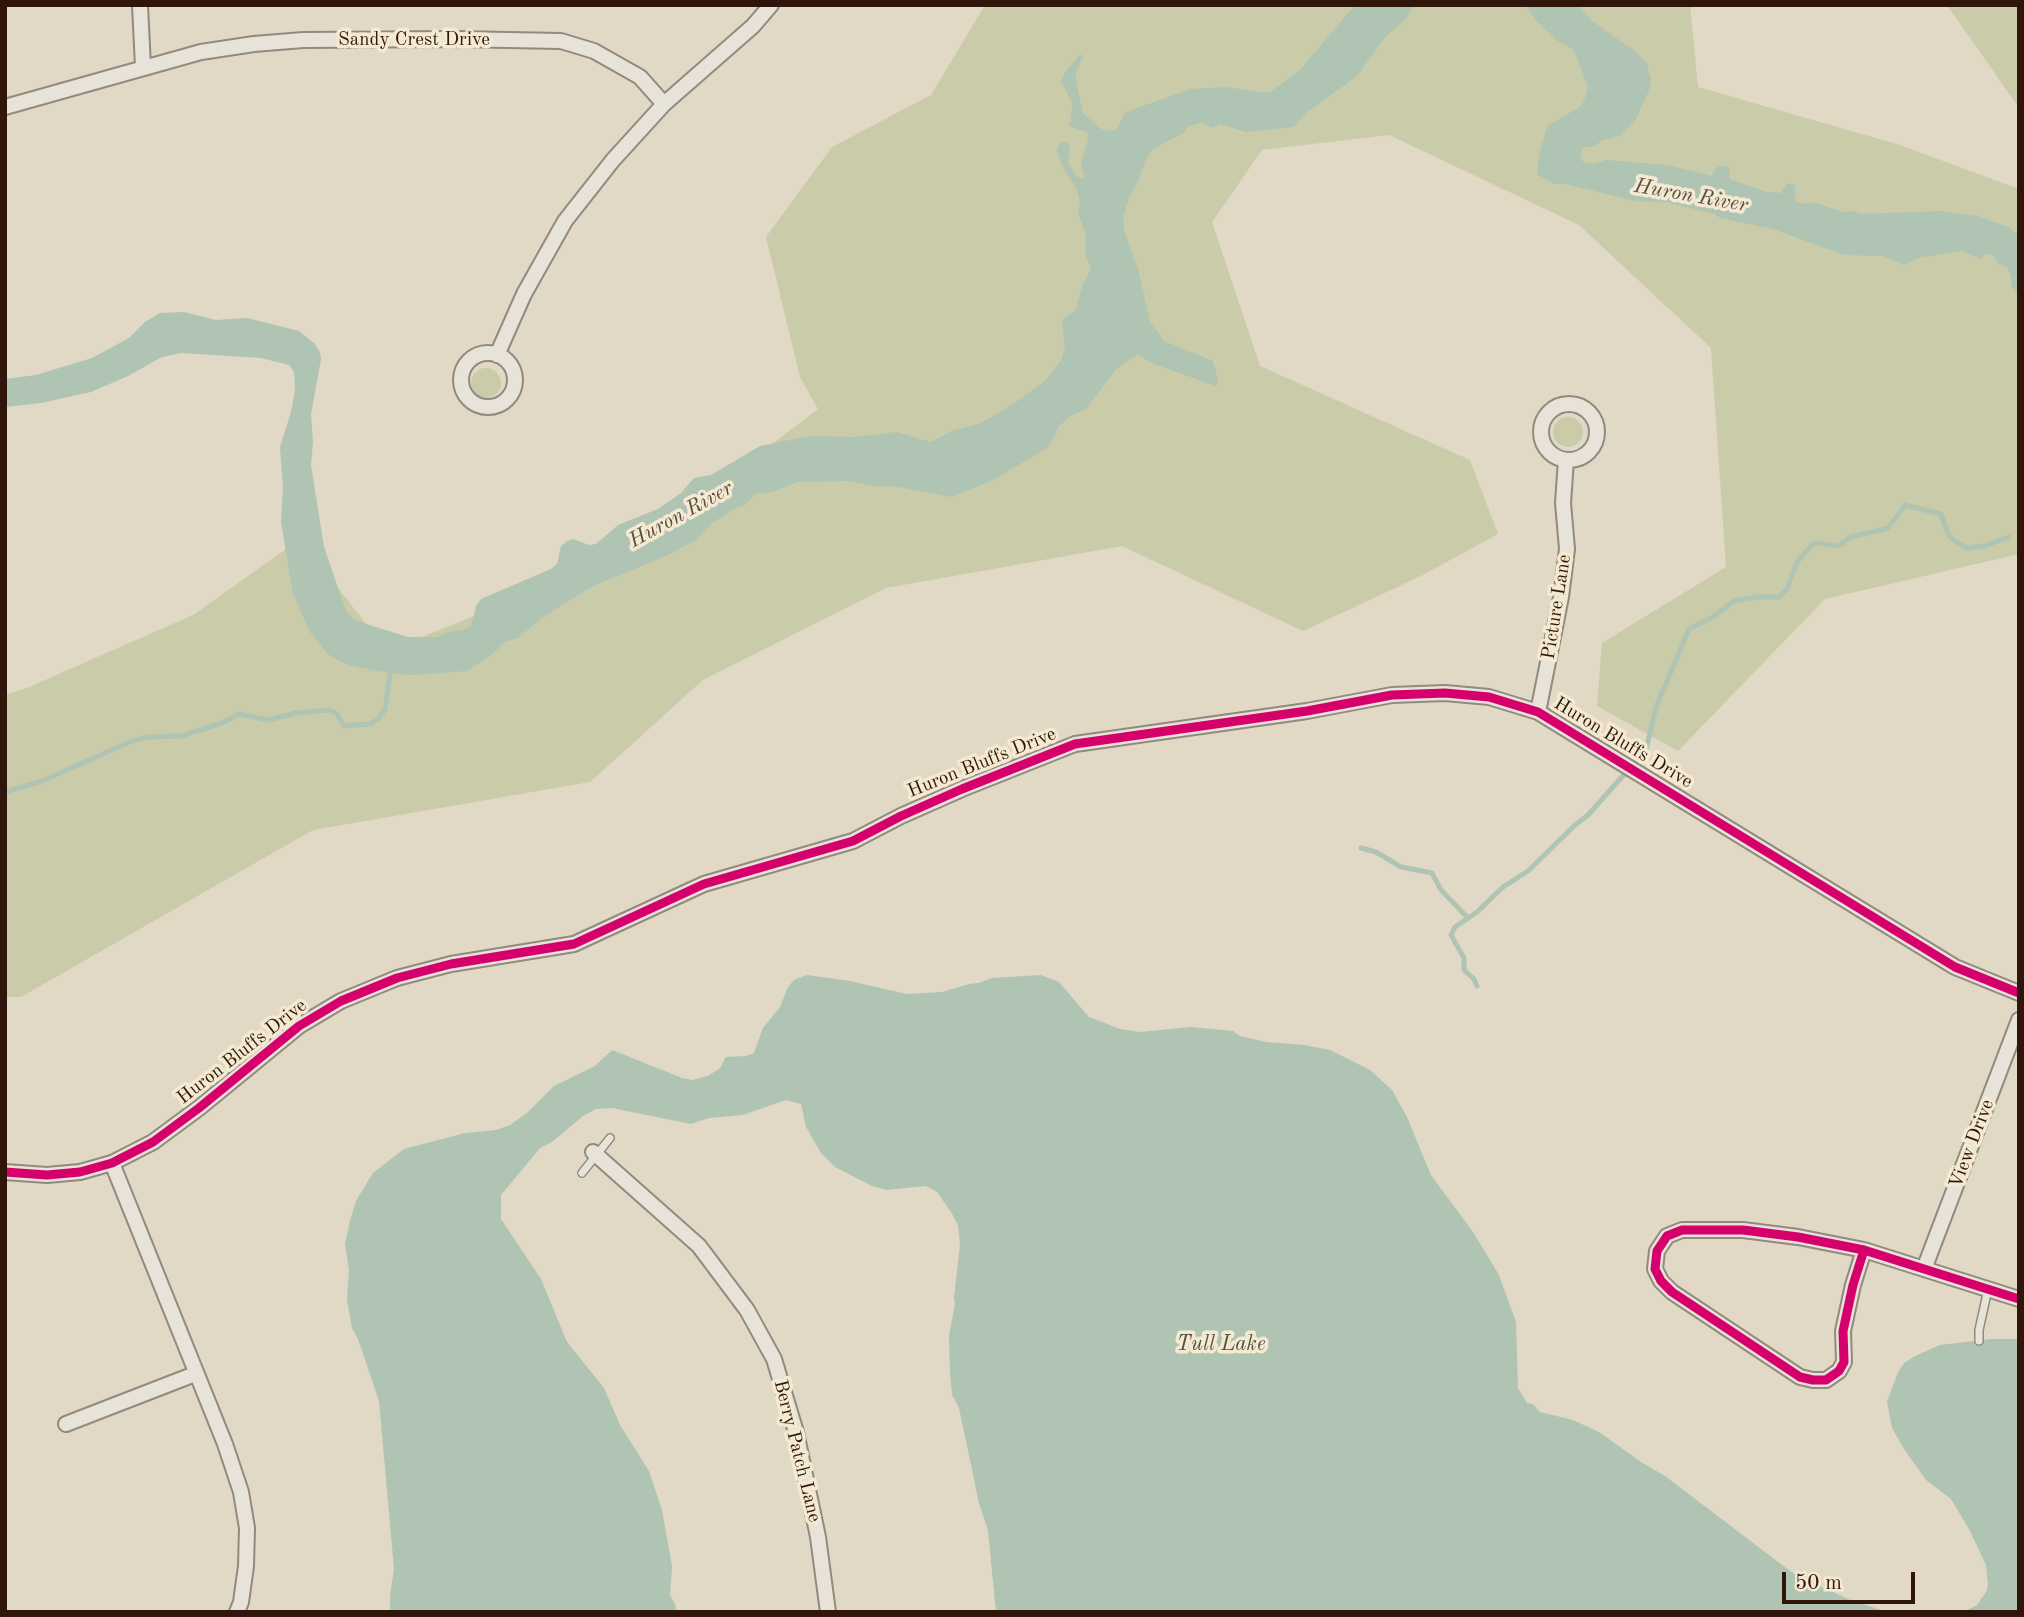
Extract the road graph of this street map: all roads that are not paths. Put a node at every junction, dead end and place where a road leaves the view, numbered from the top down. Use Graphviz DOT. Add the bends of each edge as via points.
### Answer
graph roads {
  1 [pos="140,5"];
  2 [pos="771,5"];
  3 [pos="143,67"];
  4 [pos="664,104"];
  5 [pos="5,107"];
  6 [pos="497,355"];
  7 [pos="1566,460"];
  8 [pos="1538,712"];
  9 [pos="2019,993"];
  10 [pos="2019,1020"];
  11 [pos="610,1138"];
  12 [pos="595,1153"];
  13 [pos="113,1163"];
  14 [pos="5,1172"];
  15 [pos="582,1173"];
  16 [pos="1864,1250"];
  17 [pos="1924,1269"];
  18 [pos="1988,1289"];
  19 [pos="2019,1299"];
  20 [pos="1979,1341"];
  21 [pos="195,1374"];
  22 [pos="66,1424"];
  23 [pos="237,1612"];
  24 [pos="828,1612"];
  1 -- 3 [label="street"];
  2 -- 4 [label="street"];
  3 -- 4 [label="street, Sandy Crest Drive" via="201,52 303,40 561,40 594,51 640,77"];
  3 -- 5 [label="street, Sandy Crest Drive"];
  4 -- 6 [label="street" via="565,221 524,294"];
  7 -- 7 [label="street" via="1587,454 1597,434 1590,414 1571,404 1550,411 1541,430 1547,450"];
  7 -- 8 [label="street, Picture Lane" via="1567,549"];
  8 -- 9 [label="street, Huron Bluffs Drive" via="1955,967"];
  8 -- 13 [label="street, Huron Bluffs Drive" via="1489,697 1445,692 1392,695 1075,744 962,789 853,841 704,884 574,944 451,964 397,978 341,1001 299,1026 153,1142"];
  10 -- 17 [label="street, View Drive"];
  11 -- 12 [label="lane"];
  12 -- 15 [label="lane"];
  12 -- 24 [label="street, Berry Patch Lane" via="699,1246 747,1310 774,1359 796,1432"];
  13 -- 14 [label="street, Huron Bluffs Drive" via="47,1175"];
  13 -- 21 [label="street"];
  16 -- 16 [label="street" via="1743,1230 1682,1230 1667,1236 1657,1251 1655,1269 1672,1292 1800,1377 1826,1380 1844,1362 1843,1331"];
  16 -- 17 [label="street"];
  17 -- 18 [label="street"];
  18 -- 19 [label="street"];
  18 -- 20 [label="lane"];
  21 -- 22 [label="street"];
  21 -- 23 [label="street" via="241,1492 247,1528 246,1566"];
}
